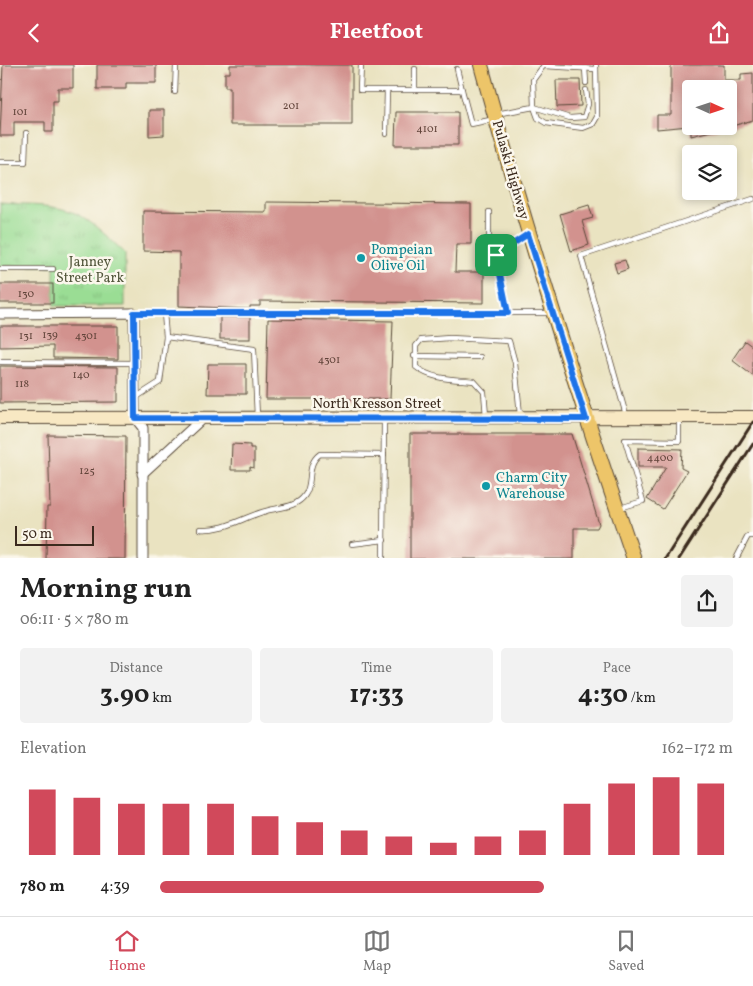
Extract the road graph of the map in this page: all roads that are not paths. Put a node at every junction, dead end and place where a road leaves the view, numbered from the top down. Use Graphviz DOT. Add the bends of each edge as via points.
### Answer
graph roads {
  1 [pos="176,65"];
  2 [pos="361,65"];
  3 [pos="481,65"];
  4 [pos="544,66"];
  5 [pos="596,67"];
  6 [pos="585,68"];
  7 [pos="415,69"];
  8 [pos="456,69"];
  9 [pos="586,83"];
  10 [pos="387,90"];
  11 [pos="415,90"];
  12 [pos="462,90"];
  13 [pos="586,90"];
  14 [pos="175,92"];
  15 [pos="534,107"];
  16 [pos="495,116"];
  17 [pos="26,133"];
  18 [pos="386,134"];
  19 [pos="0,162"];
  20 [pos="753,199"];
  21 [pos="489,212"];
  22 [pos="528,234"];
  23 [pos="496,255"];
  24 [pos="0,269"];
  25 [pos="53,269"];
  26 [pos="134,313"];
  27 [pos="164,313"];
  28 [pos="508,313"];
  29 [pos="553,313"];
  30 [pos="0,314"];
  31 [pos="166,337"];
  32 [pos="414,355"];
  33 [pos="480,357"];
  34 [pos="0,362"];
  35 [pos="134,363"];
  36 [pos="135,398"];
  37 [pos="753,417"];
  38 [pos="0,418"];
  39 [pos="135,418"];
  40 [pos="203,418"];
  41 [pos="257,419"];
  42 [pos="384,419"];
  43 [pos="486,419"];
  44 [pos="520,419"];
  45 [pos="586,419"];
  46 [pos="627,419"];
  47 [pos="679,419"];
  48 [pos="384,455"];
  49 [pos="142,474"];
  50 [pos="617,509"];
  51 [pos="200,529"];
  52 [pos="753,536"];
  53 [pos="384,540"];
  54 [pos="352,544"];
  55 [pos="143,558"];
  56 [pos="383,558"];
  57 [pos="634,558"];
  58 [pos="737,558"];
  1 -- 14 [label="lane"];
  2 -- 10 [label="lane" via="360,90"];
  3 -- 16 [label="main road, Pulaski Highway"];
  4 -- 6 [label="lane"];
  4 -- 15 [label="lane" via="533,80"];
  5 -- 6 [label="lane"];
  5 -- 15 [label="lane" via="597,117 593,124 569,128 546,123 538,118"];
  6 -- 9 [label="lane"];
  7 -- 11 [label="lane"];
  8 -- 12 [label="lane"];
  10 -- 11 [label="lane"];
  10 -- 18 [label="lane"];
  11 -- 12 [label="lane"];
  12 -- 16 [label="lane" via="471,124"];
  13 -- 15 [label="lane" via="588,104 584,117 570,118"];
  15 -- 16 [label="lane"];
  16 -- 22 [label="main road, Pulaski Highway"];
  17 -- 19 [label="lane" via="25,162"];
  20 -- 46 [label="lane" via="581,256"];
  21 -- 23 [label="lane" via="488,241"];
  22 -- 23 [label="lane"];
  22 -- 29 [label="main road, Pulaski Highway"];
  23 -- 28 [label="lane"];
  24 -- 25 [label="lane"];
  26 -- 27 [label="lane"];
  26 -- 30 [label="street"];
  26 -- 35 [label="street"];
  27 -- 28 [label="lane"];
  27 -- 31 [label="lane"];
  28 -- 29 [label="lane"];
  29 -- 45 [label="main road, Pulaski Highway"];
  31 -- 36 [label="lane" via="160,382"];
  31 -- 41 [label="lane" via="254,349"];
  32 -- 33 [label="lane"];
  32 -- 43 [label="lane" via="416,367 423,373 474,381 484,392"];
  32 -- 44 [label="lane" via="421,340 509,341 515,363"];
  34 -- 35 [label="lane"];
  35 -- 36 [label="street"];
  36 -- 39 [label="street"];
  37 -- 47 [label="street, North Kresson Street"];
  38 -- 39 [label="street, North Kresson Street"];
  39 -- 40 [label="street, North Kresson Street"];
  39 -- 49 [label="street" via="143,428"];
  40 -- 41 [label="street, North Kresson Street"];
  40 -- 49 [label="street"];
  41 -- 42 [label="street, North Kresson Street"];
  42 -- 43 [label="street, North Kresson Street"];
  42 -- 48 [label="lane"];
  43 -- 44 [label="street, North Kresson Street"];
  44 -- 45 [label="street, North Kresson Street"];
  45 -- 46 [label="street, North Kresson Street"];
  45 -- 50 [label="main road, Pulaski Highway"];
  46 -- 47 [label="street, North Kresson Street"];
  47 -- 50 [label="lane" via="679,441 625,440 642,501"];
  48 -- 51 [label="lane" via="320,454 312,461 307,493 301,500 218,529"];
  48 -- 53 [label="lane"];
  49 -- 55 [label="street"];
  50 -- 57 [label="main road, Pulaski Highway"];
  52 -- 58 [label="lane" via="748,536"];
  53 -- 54 [label="lane"];
  53 -- 56 [label="lane"];
}
